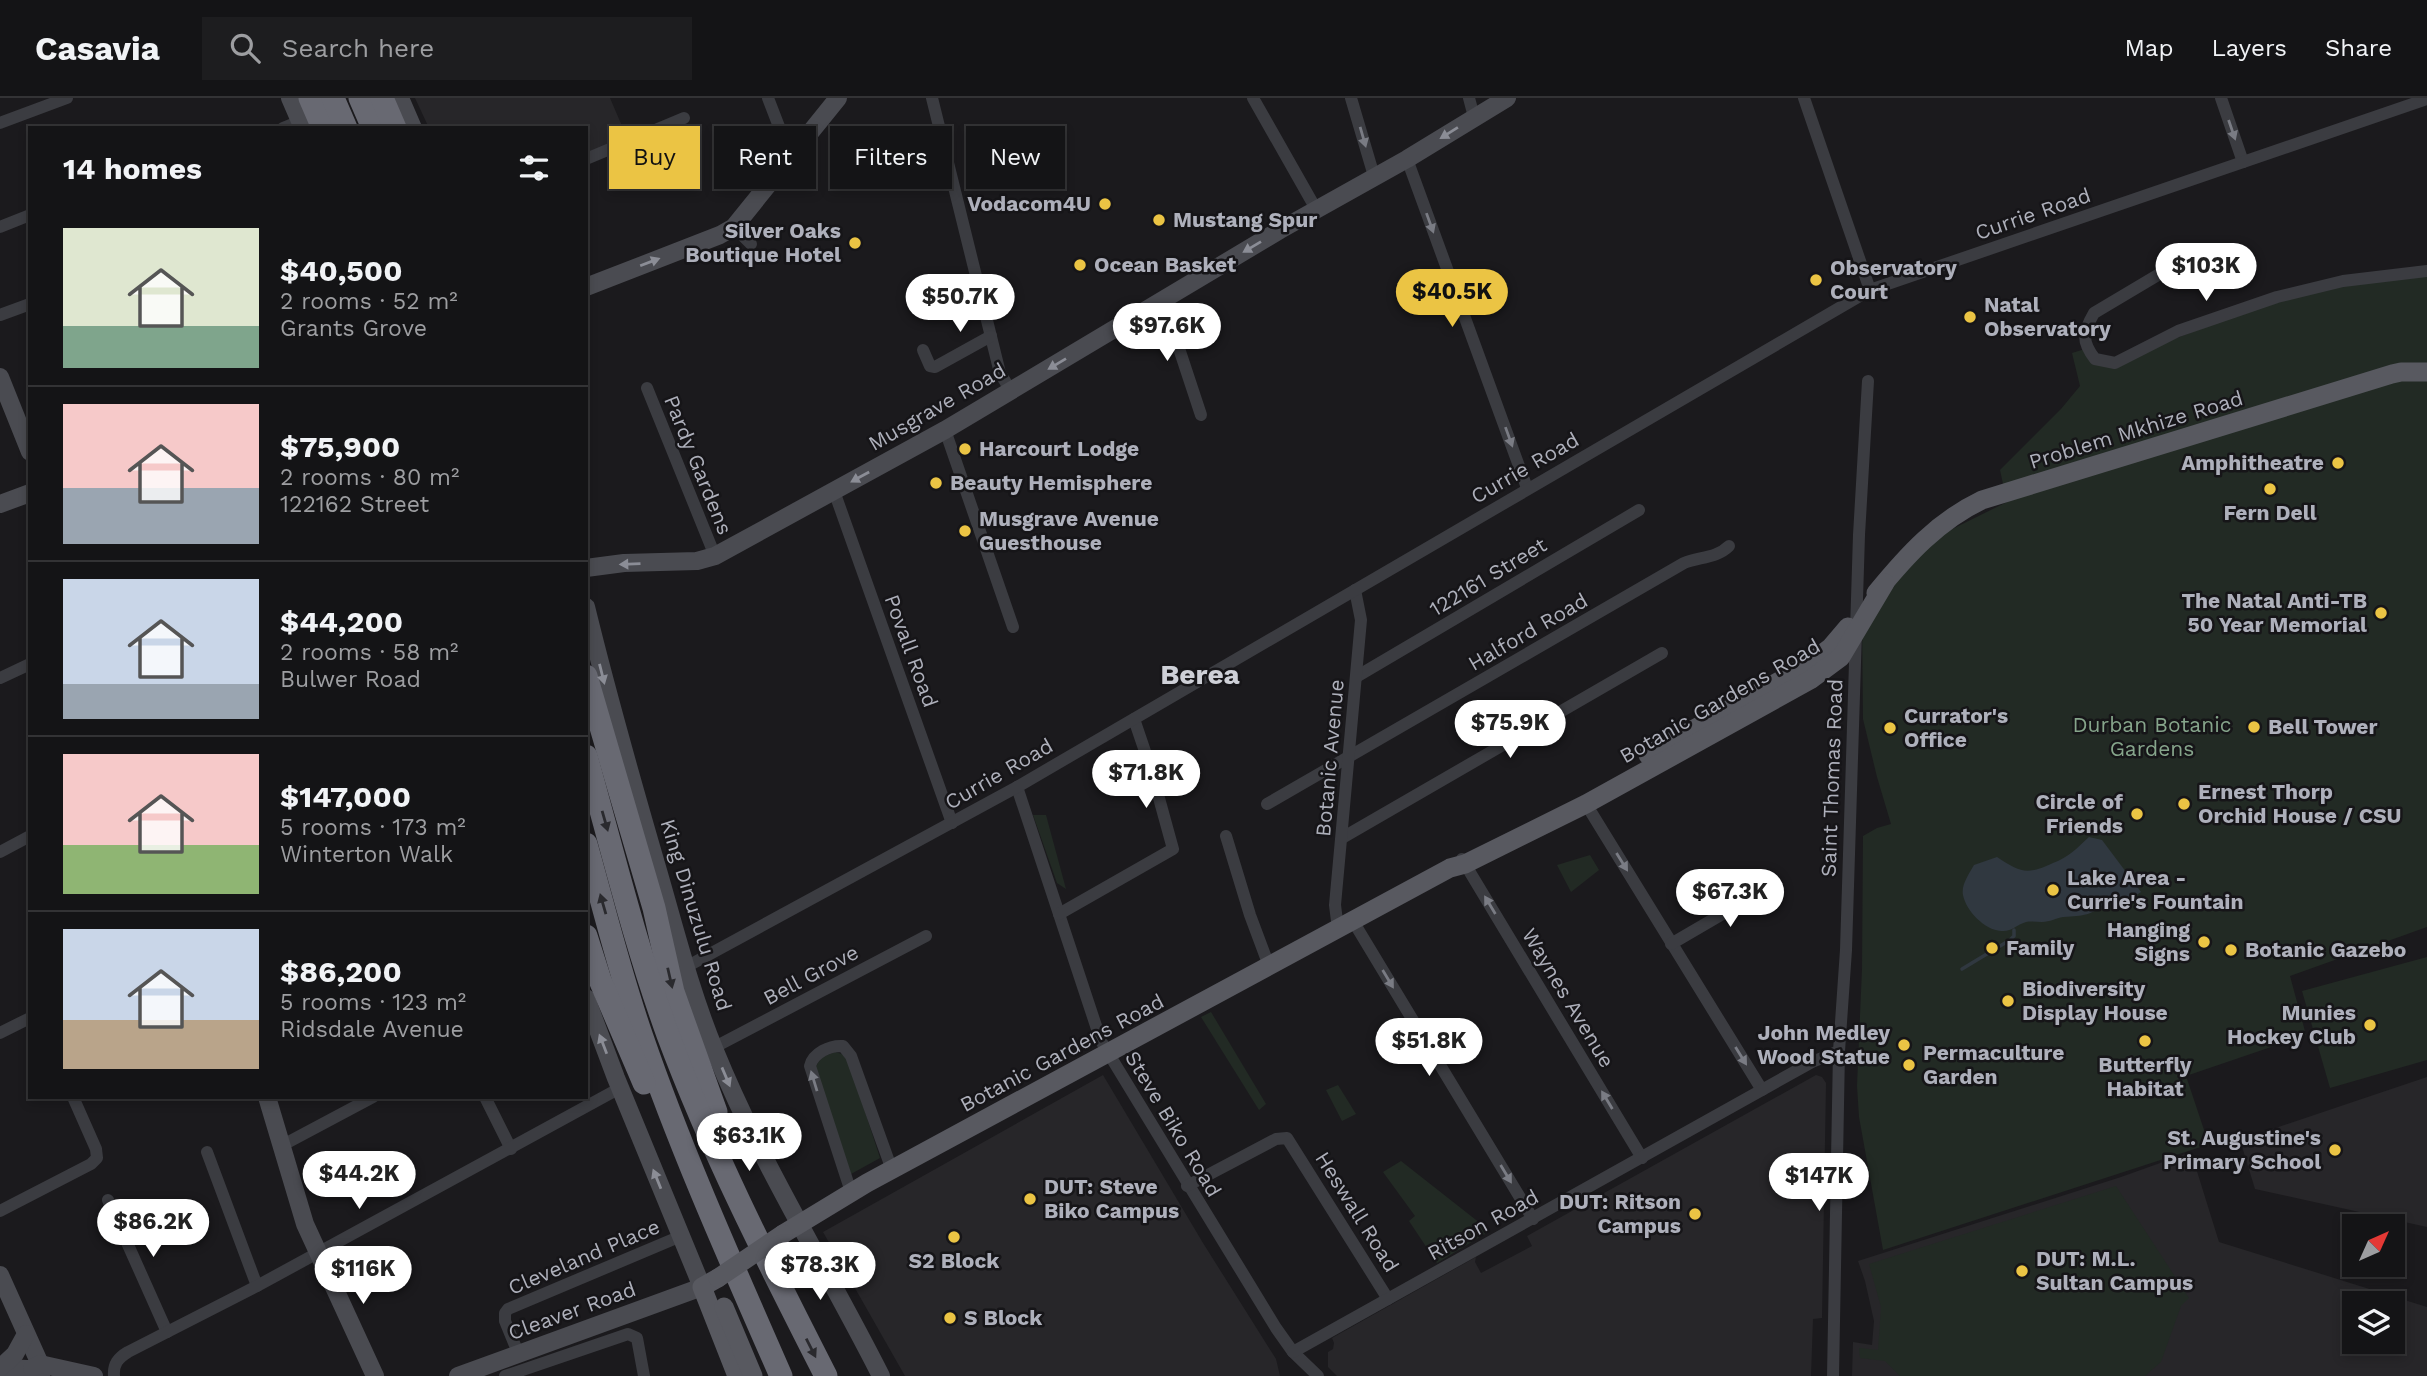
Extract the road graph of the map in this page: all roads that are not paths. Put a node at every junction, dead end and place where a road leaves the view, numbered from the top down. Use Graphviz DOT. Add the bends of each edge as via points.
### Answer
graph roads {
  1 [pos="67,98"];
  2 [pos="290,98"];
  3 [pos="310,98"];
  4 [pos="333,98"];
  5 [pos="360,98"];
  6 [pos="382,98"];
  7 [pos="400,98"];
  8 [pos="768,98"];
  9 [pos="838,98"];
  10 [pos="932,98"];
  11 [pos="1254,98"];
  12 [pos="1352,98"];
  13 [pos="1469,98"];
  14 [pos="1507,98"];
  15 [pos="1804,98"];
  16 [pos="2221,98"];
  17 [pos="2427,99"];
  18 [pos="2402,103"];
  19 [pos="1474,117"];
  20 [pos="684,118"];
  21 [pos="0,124"];
  22 [pos="295,126"];
  23 [pos="322,126"];
  24 [pos="345,126"];
  25 [pos="372,126"];
  26 [pos="394,126"];
  27 [pos="413,126"];
  28 [pos="779,126"];
  29 [pos="816,126"];
  30 [pos="588,158"];
  31 [pos="1407,159"];
  32 [pos="2243,162"];
  33 [pos="1374,176"];
  34 [pos="765,189"];
  35 [pos="1316,209"];
  36 [pos="28,216"];
  37 [pos="0,227"];
  38 [pos="734,227"];
  39 [pos="751,244"];
  40 [pos="2178,263"];
  41 [pos="2427,271"];
  42 [pos="588,286"];
  43 [pos="1870,290"];
  44 [pos="1163,300"];
  45 [pos="28,305"];
  46 [pos="0,315"];
  47 [pos="991,336"];
  48 [pos="923,350"];
  49 [pos="2427,372"];
  50 [pos="0,377"];
  51 [pos="1868,381"];
  52 [pos="647,388"];
  53 [pos="1011,391"];
  54 [pos="1201,415"];
  55 [pos="944,430"];
  56 [pos="28,448"];
  57 [pos="1527,488"];
  58 [pos="834,491"];
  59 [pos="28,494"];
  60 [pos="0,504"];
  61 [pos="1639,510"];
  62 [pos="1729,546"];
  63 [pos="715,556"];
  64 [pos="588,568"];
  65 [pos="1885,583"];
  66 [pos="1355,590"];
  67 [pos="1859,614"];
  68 [pos="588,615"];
  69 [pos="1013,627"];
  70 [pos="1662,653"];
  71 [pos="1848,661"];
  72 [pos="28,665"];
  73 [pos="1356,677"];
  74 [pos="0,678"];
  75 [pos="588,683"];
  76 [pos="1134,719"];
  77 [pos="1348,758"];
  78 [pos="588,763"];
  79 [pos="1017,787"];
  80 [pos="1267,804"];
  81 [pos="1586,804"];
  82 [pos="952,823"];
  83 [pos="1226,836"];
  84 [pos="28,837"];
  85 [pos="1342,838"];
  86 [pos="588,851"];
  87 [pos="0,852"];
  88 [pos="1459,863"];
  89 [pos="1772,886"];
  90 [pos="1059,914"];
  91 [pos="1346,925"];
  92 [pos="926,936"];
  93 [pos="588,942"];
  94 [pos="1671,944"];
  95 [pos="1269,965"];
  96 [pos="686,967"];
  97 [pos="588,1003"];
  98 [pos="28,1019"];
  99 [pos="0,1033"];
  100 [pos="713,1048"];
  101 [pos="1839,1051"];
  102 [pos="1107,1054"];
  103 [pos="620,1088"];
  104 [pos="1762,1090"];
  105 [pos="74,1099"];
  106 [pos="268,1099"];
  107 [pos="369,1099"];
  108 [pos="486,1099"];
  109 [pos="281,1146"];
  110 [pos="512,1149"];
  111 [pos="207,1152"];
  112 [pos="1642,1158"];
  113 [pos="892,1170"];
  114 [pos="1187,1186"];
  115 [pos="851,1192"];
  116 [pos="108,1200"];
  117 [pos="0,1211"];
  118 [pos="1533,1219"];
  119 [pos="748,1221"];
  120 [pos="790,1228"];
  121 [pos="681,1237"];
  122 [pos="723,1245"];
  123 [pos="317,1252"];
  124 [pos="0,1275"];
  125 [pos="711,1282"];
  126 [pos="257,1286"];
  127 [pos="1388,1299"];
  128 [pos="167,1332"];
  129 [pos="26,1334"];
  130 [pos="1293,1352"];
  131 [pos="519,1355"];
  132 [pos="0,1368"];
  133 [pos="40,1372"];
  134 [pos="94,1376"];
  135 [pos="114,1376"];
  136 [pos="374,1376"];
  137 [pos="458,1376"];
  138 [pos="505,1376"];
  139 [pos="644,1376"];
  140 [pos="737,1376"];
  141 [pos="753,1376"];
  142 [pos="781,1376"];
  143 [pos="825,1376"];
  144 [pos="881,1376"];
  145 [pos="1318,1376"];
  146 [pos="1833,1376"];
  1 -- 21 [label="street"];
  2 -- 22 [label="main road"];
  3 -- 23 [label="highway"];
  4 -- 24 [label="highway"];
  5 -- 25 [label="highway"];
  6 -- 26 [label="highway"];
  7 -- 27 [label="main road"];
  8 -- 28 [label="street"];
  9 -- 29 [label="main road"];
  10 -- 47 [label="street"];
  11 -- 35 [label="street"];
  12 -- 33 [label="street, one-way"];
  13 -- 19 [label="street"];
  14 -- 19 [label="main road, Musgrave Road"];
  15 -- 43 [label="street"];
  16 -- 32 [label="street, one-way"];
  17 -- 18 [label="street, Currie Road"];
  18 -- 32 [label="street, Currie Road"];
  19 -- 31 [label="main road, Musgrave Road, one-way"];
  20 -- 30 [label="street"];
  31 -- 33 [label="main road, Musgrave Road"];
  31 -- 57 [label="street, one-way"];
  32 -- 43 [label="street, Currie Road"];
  33 -- 35 [label="main road, Musgrave Road"];
  34 -- 38 [label="main road"];
  35 -- 44 [label="main road, Musgrave Road, one-way"];
  36 -- 37 [label="street"];
  38 -- 39 [label="street"];
  42 -- 38 [label="main road, one-way"];
  40 -- 41 [label="street" via="2094,313 2084,337 2085,348 2095,359 2115,363 2178,331 2277,297 2343,281"];
  43 -- 57 [label="street, Currie Road"];
  44 -- 53 [label="main road, Musgrave Road, one-way"];
  44 -- 54 [label="street"];
  45 -- 46 [label="street"];
  47 -- 48 [label="street" via="935,367 930,366"];
  47 -- 53 [label="street" via="1000,373"];
  49 -- 65 [label="main road, Problem Mkhize Road" via="2392,374 1982,500 1927,537"];
  50 -- 56 [label="main road"];
  51 -- 67 [label="street"];
  52 -- 63 [label="street, Pardy Gardens"];
  53 -- 55 [label="main road, Musgrave Road"];
  55 -- 58 [label="main road, Musgrave Road, one-way"];
  55 -- 69 [label="street"];
  57 -- 66 [label="street, Currie Road"];
  58 -- 63 [label="main road, Musgrave Road"];
  58 -- 82 [label="street, Povall Road"];
  59 -- 60 [label="main road"];
  61 -- 73 [label="street, 122161 Street"];
  62 -- 77 [label="street, Halford Road" via="1717,555 1684,564"];
  63 -- 64 [label="main road, Musgrave Road, one-way"];
  65 -- 67 [label="main road, Botanic Gardens Road"];
  66 -- 73 [label="street, Botanic Avenue" via="1361,620"];
  66 -- 76 [label="street, Currie Road"];
  67 -- 71 [label="main road, Botanic Gardens Road"];
  67 -- 88 [label="main road, Botanic Gardens Road" via="1831,647 1805,666"];
  68 -- 96 [label="main road, King Dinuzulu Road, one-way"];
  70 -- 85 [label="street"];
  71 -- 81 [label="main road, Botanic Gardens Road"];
  71 -- 101 [label="street, Saint Thomas Road" via="1846,950"];
  72 -- 74 [label="street"];
  73 -- 77 [label="street, Botanic Avenue"];
  75 -- 119 [label="highway, one-way" via="673,992 739,1175"];
  76 -- 79 [label="street, Currie Road"];
  76 -- 90 [label="street" via="1172,850"];
  77 -- 80 [label="street, Halford Road"];
  77 -- 85 [label="street, Botanic Avenue"];
  78 -- 119 [label="highway, one-way" via="669,1036"];
  79 -- 82 [label="street, Currie Road"];
  79 -- 90 [label="street, Steve Biko Road"];
  81 -- 88 [label="main road, Botanic Gardens Road"];
  81 -- 94 [label="street, one-way"];
  82 -- 96 [label="street, Currie Road"];
  83 -- 95 [label="street"];
  84 -- 87 [label="street"];
  85 -- 91 [label="street, Botanic Avenue" via="1335,905"];
  122 -- 86 [label="highway, one-way" via="642,1036"];
  88 -- 91 [label="main road, Botanic Gardens Road"];
  112 -- 88 [label="street, Waynes Avenue, one-way"];
  89 -- 94 [label="street"];
  90 -- 102 [label="street, Steve Biko Road"];
  91 -- 95 [label="main road, Botanic Gardens Road"];
  91 -- 118 [label="street, Botanic Avenue, one-way"];
  92 -- 100 [label="street, Bell Grove"];
  93 -- 122 [label="highway" via="697,1205"];
  94 -- 104 [label="street, one-way"];
  95 -- 102 [label="main road, Botanic Gardens Road"];
  96 -- 100 [label="main road, King Dinuzulu Road"];
  103 -- 97 [label="main road, one-way"];
  98 -- 99 [label="street"];
  100 -- 120 [label="main road, King Dinuzulu Road, one-way"];
  101 -- 104 [label="street, Ritson Road"];
  101 -- 146 [label="street, Saint Thomas Road"];
  102 -- 113 [label="main road, Botanic Gardens Road"];
  102 -- 114 [label="street, Steve Biko Road"];
  103 -- 110 [label="street"];
  121 -- 103 [label="main road, one-way"];
  104 -- 112 [label="street, Ritson Road"];
  105 -- 117 [label="street" via="97,1158"];
  106 -- 109 [label="main road"];
  107 -- 109 [label="street"];
  108 -- 110 [label="street"];
  109 -- 123 [label="main road"];
  110 -- 123 [label="street"];
  111 -- 126 [label="street"];
  112 -- 118 [label="street, Ritson Road"];
  113 -- 115 [label="main road, Botanic Gardens Road"];
  115 -- 113 [label="street, one-way" via="811,1075 811,1062 817,1055 840,1045 852,1056"];
  114 -- 127 [label="street, Heswall Road" via="1284,1137"];
  114 -- 130 [label="street, Steve Biko Road"];
  115 -- 120 [label="main road, Botanic Gardens Road"];
  116 -- 128 [label="street"];
  118 -- 127 [label="street, Ritson Road"];
  119 -- 143 [label="highway, one-way"];
  120 -- 125 [label="main road, Botanic Gardens Road, bridge"];
  120 -- 144 [label="main road, King Dinuzulu Road"];
  121 -- 125 [label="main road"];
  121 -- 131 [label="street, Cleveland Place" via="508,1309 505,1321"];
  122 -- 142 [label="highway"];
  123 -- 126 [label="street"];
  123 -- 136 [label="main road"];
  124 -- 129 [label="main road"];
  125 -- 131 [label="main road, Cleaver Road"];
  125 -- 140 [label="main road"];
  125 -- 141 [label="main road"];
  126 -- 128 [label="street"];
  127 -- 130 [label="street, Ritson Road"];
  128 -- 135 [label="street" via="117,1360"];
  129 -- 132 [label="main road"];
  129 -- 133 [label="main road"];
  130 -- 145 [label="street, Steve Biko Road"];
  131 -- 137 [label="main road, Cleaver Road"];
  132 -- 133 [label="main road"];
  133 -- 134 [label="main road"];
  138 -- 139 [label="street" via="628,1334 637,1338"];
}
